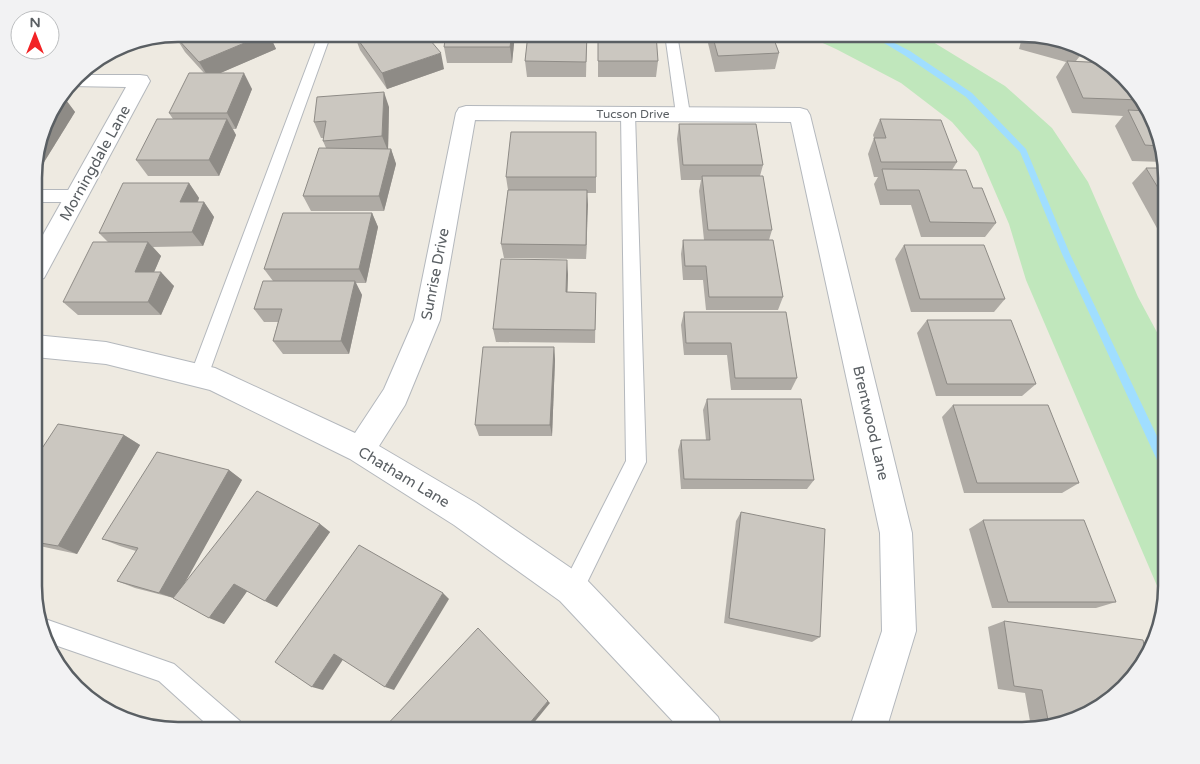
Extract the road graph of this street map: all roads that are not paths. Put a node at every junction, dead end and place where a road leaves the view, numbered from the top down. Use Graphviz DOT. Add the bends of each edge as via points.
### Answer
graph roads {
  1 [pos="322,42"];
  2 [pos="671,42"];
  3 [pos="84,81"];
  4 [pos="466,112"];
  5 [pos="628,114"];
  6 [pos="683,114"];
  7 [pos="800,115"];
  8 [pos="42,196"];
  9 [pos="77,196"];
  10 [pos="42,259"];
  11 [pos="42,347"];
  12 [pos="199,376"];
  13 [pos="360,450"];
  14 [pos="572,589"];
  15 [pos="51,632"];
  16 [pos="697,721"];
  17 [pos="871,721"];
  18 [pos="222,722"];
  1 -- 12 [label="lane"];
  2 -- 6 [label="lane"];
  3 -- 9 [label="street, Morningdale Lane" via="140,81"];
  4 -- 5 [label="street, Tucson Drive"];
  4 -- 13 [label="street, Sunrise Drive" via="428,320 395,396"];
  5 -- 6 [label="street, Tucson Drive"];
  5 -- 14 [label="lane" via="636,462"];
  6 -- 7 [label="street, Tucson Drive"];
  7 -- 17 [label="street, Brentwood Lane" via="896,533 899,631"];
  8 -- 9 [label="lane"];
  9 -- 10 [label="street, Morningdale Lane"];
  11 -- 12 [label="street, Chatham Lane" via="106,353"];
  12 -- 13 [label="street, Chatham Lane" via="215,380"];
  13 -- 14 [label="street, Chatham Lane" via="465,514"];
  14 -- 16 [label="street, Chatham Lane"];
  15 -- 18 [label="lane" via="166,672"];
}
